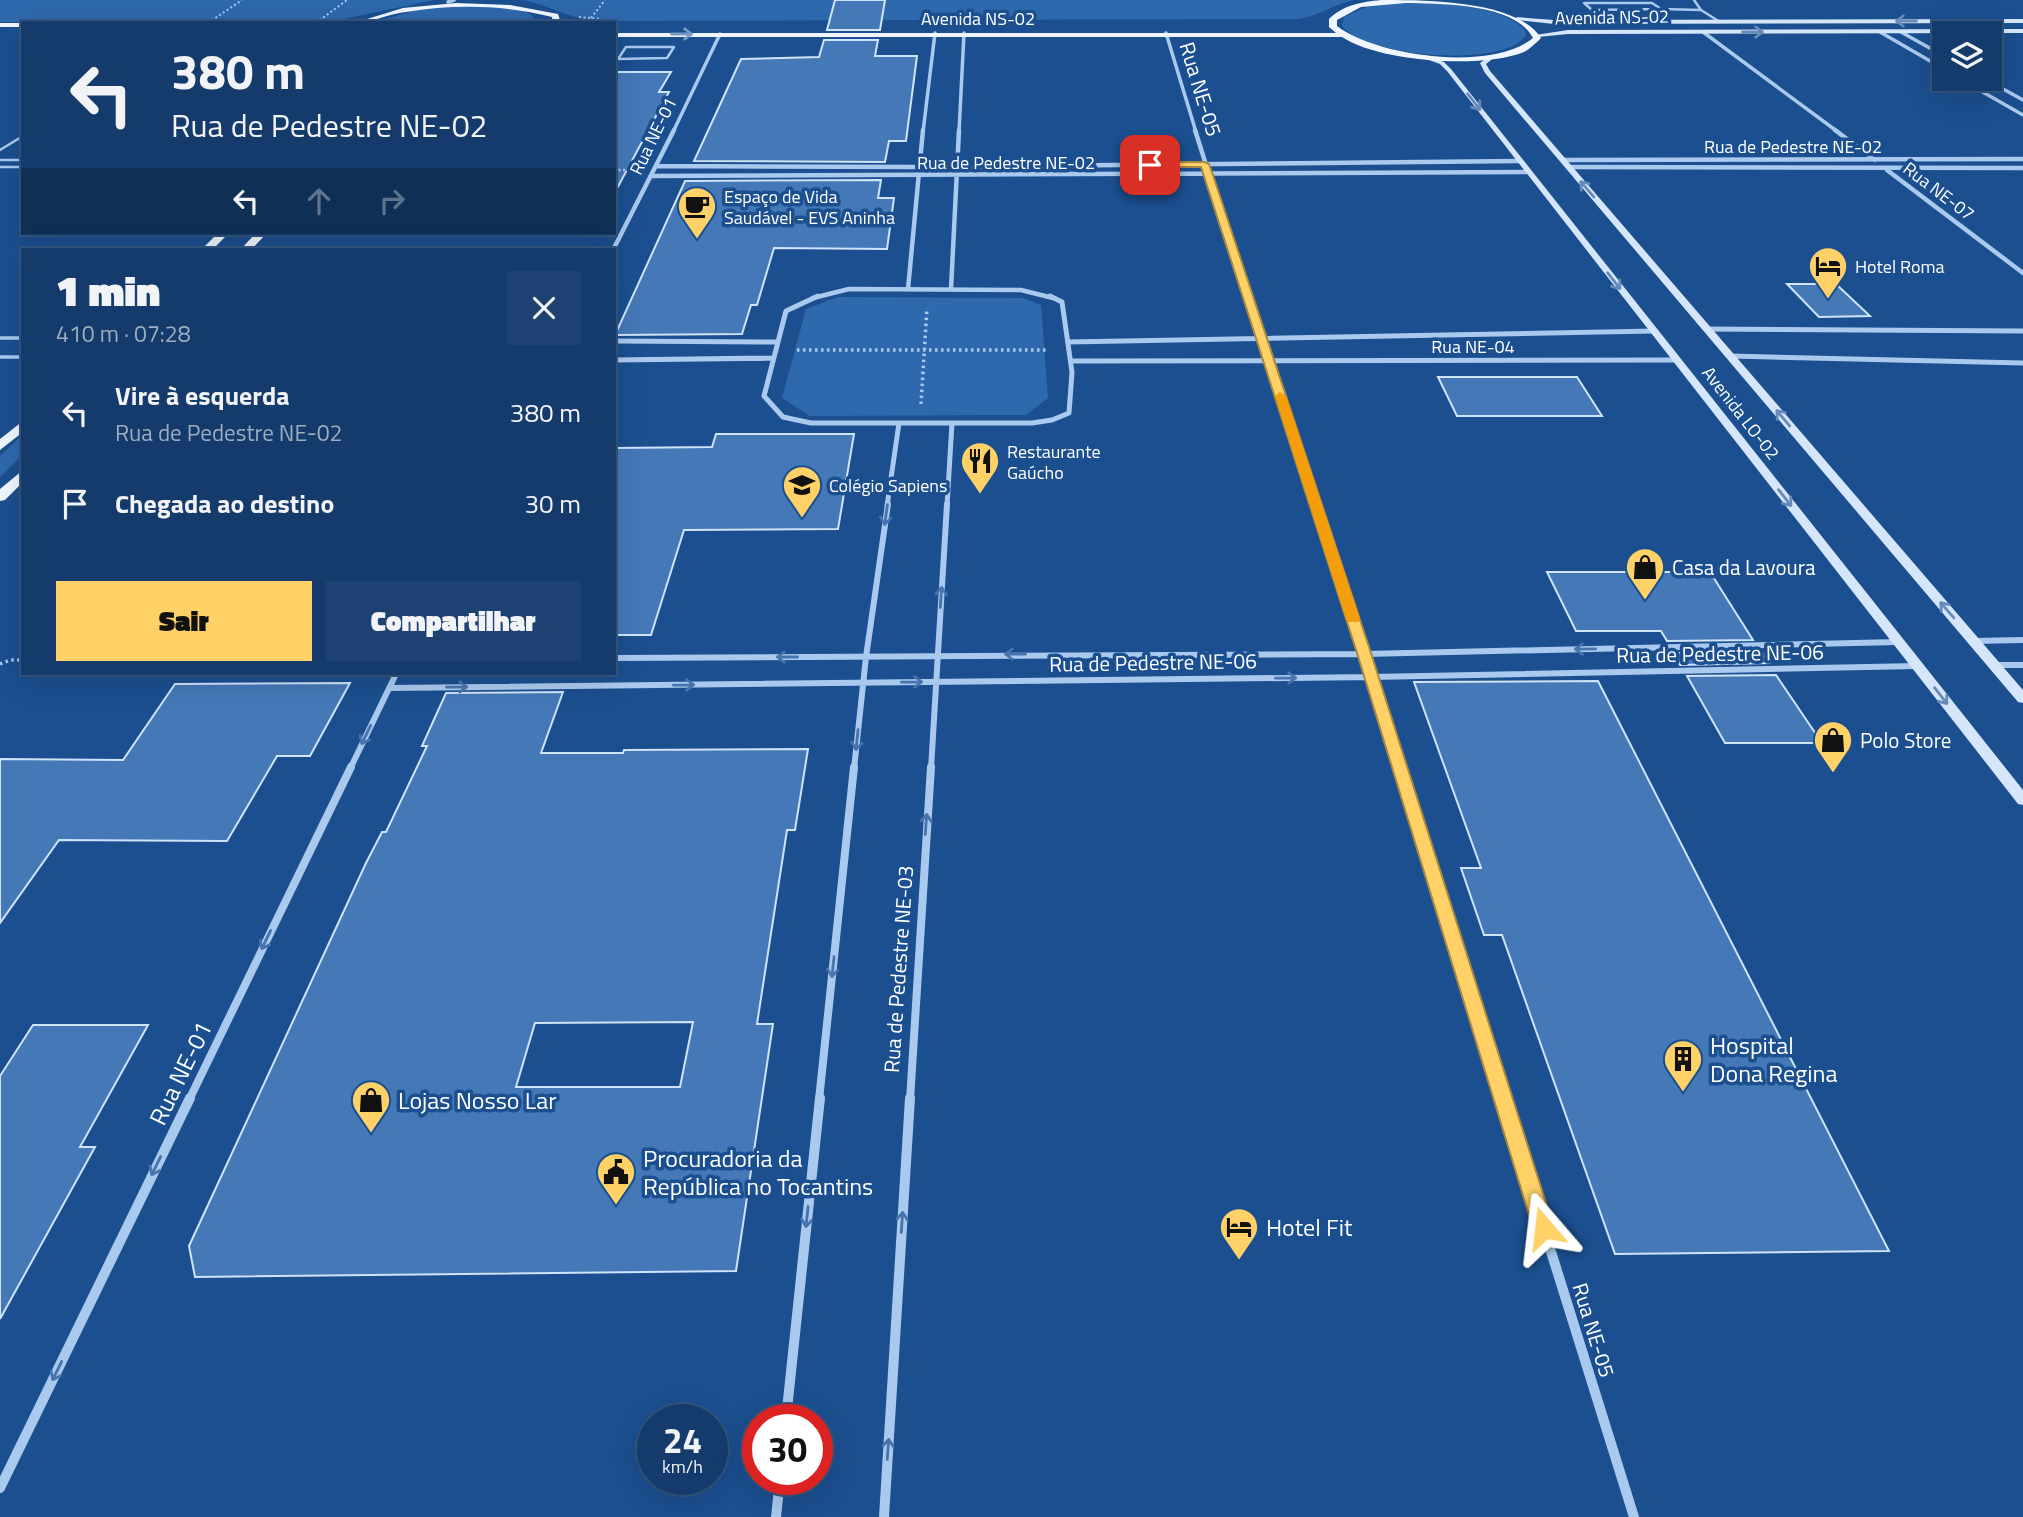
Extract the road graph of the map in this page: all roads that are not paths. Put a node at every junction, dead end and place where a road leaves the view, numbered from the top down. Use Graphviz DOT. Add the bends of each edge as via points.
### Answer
graph roads {
  1 [pos="1694,0"];
  2 [pos="451,1"];
  3 [pos="503,1"];
  4 [pos="1382,1"];
  5 [pos="1437,1"];
  6 [pos="1661,9"];
  7 [pos="1701,10"];
  8 [pos="1518,18"];
  9 [pos="361,21"];
  10 [pos="557,21"];
  11 [pos="1332,21"];
  12 [pos="2023,21"];
  13 [pos="1320,22"];
  14 [pos="1720,22"];
  15 [pos="896,24"];
  16 [pos="1288,24"];
  17 [pos="0,25"];
  18 [pos="21,25"];
  19 [pos="2023,31"];
  20 [pos="1703,32"];
  21 [pos="1880,32"];
  22 [pos="1901,32"];
  23 [pos="935,33"];
  24 [pos="964,33"];
  25 [pos="1166,33"];
  26 [pos="720,34"];
  27 [pos="616,35"];
  28 [pos="1341,35"];
  29 [pos="1538,35"];
  30 [pos="1932,49"];
  31 [pos="1493,56"];
  32 [pos="1425,57"];
  33 [pos="667,58"];
  34 [pos="1932,62"];
  35 [pos="2002,88"];
  36 [pos="1982,91"];
  37 [pos="2023,100"];
  38 [pos="2023,115"];
  39 [pos="21,137"];
  40 [pos="0,150"];
  41 [pos="2023,159"];
  42 [pos="0,160"];
  43 [pos="21,160"];
  44 [pos="1520,160"];
  45 [pos="1874,160"];
  46 [pos="1205,164"];
  47 [pos="1565,164"];
  48 [pos="657,166"];
  49 [pos="0,167"];
  50 [pos="21,167"];
  51 [pos="918,167"];
  52 [pos="958,167"];
  53 [pos="2023,168"];
  54 [pos="1886,169"];
  55 [pos="1528,172"];
  56 [pos="1209,175"];
  57 [pos="652,176"];
  58 [pos="917,176"];
  59 [pos="957,176"];
  60 [pos="222,235"];
  61 [pos="260,235"];
  62 [pos="208,248"];
  63 [pos="247,248"];
  64 [pos="614,248"];
  65 [pos="2023,273"];
  66 [pos="908,289"];
  67 [pos="951,289"];
  68 [pos="1707,329"];
  69 [pos="1654,331"];
  70 [pos="2023,331"];
  71 [pos="0,338"];
  72 [pos="21,338"];
  73 [pos="1261,338"];
  74 [pos="616,341"];
  75 [pos="778,342"];
  76 [pos="1068,342"];
  77 [pos="1731,356"];
  78 [pos="0,357"];
  79 [pos="21,357"];
  80 [pos="774,358"];
  81 [pos="616,360"];
  82 [pos="1269,360"];
  83 [pos="1676,360"];
  84 [pos="1071,361"];
  85 [pos="2023,363"];
  86 [pos="899,423"];
  87 [pos="953,423"];
  88 [pos="21,427"];
  89 [pos="0,446"];
  90 [pos="21,476"];
  91 [pos="0,497"];
  92 [pos="1974,640"];
  93 [pos="2023,640"];
  94 [pos="1898,642"];
  95 [pos="1364,653"];
  96 [pos="937,654"];
  97 [pos="866,657"];
  98 [pos="616,658"];
  99 [pos="1994,665"];
  100 [pos="2023,665"];
  101 [pos="1918,666"];
  102 [pos="396,675"];
  103 [pos="1371,677"];
  104 [pos="935,682"];
  105 [pos="863,683"];
  106 [pos="389,688"];
  107 [pos="2023,699"];
  108 [pos="2023,800"];
  109 [pos="788,1404"];
  110 [pos="0,1488"];
  111 [pos="778,1495"];
  112 [pos="776,1517"];
  113 [pos="884,1517"];
  114 [pos="1634,1517"];
  1 -- 7 [label="lane"];
  2 -- 3 [label="main road"];
  2 -- 9 [label="main road"];
  3 -- 10 [label="main road" via="535,7"];
  4 -- 5 [label="main road, Avenida NS-02"];
  4 -- 11 [label="main road, Avenida NS-02" via="1345,10"];
  5 -- 8 [label="main road, Avenida NS-02"];
  6 -- 6 [label="lane" via="1652,3 1584,3 1592,10"];
  6 -- 7 [label="lane"];
  7 -- 14 [label="lane"];
  8 -- 14 [label="street, Avenida NS-02"];
  8 -- 29 [label="main road, Avenida NS-02"];
  11 -- 13 [label="main road, Avenida NS-02"];
  11 -- 28 [label="main road"];
  12 -- 14 [label="street, Avenida NS-02, one-way"];
  15 -- 16 [label="main road, Avenida NS-02"];
  17 -- 18 [label="main road"];
  19 -- 22 [label="street, Avenida NS-02"];
  20 -- 21 [label="street, Avenida NS-02, one-way"];
  20 -- 29 [label="street, Avenida NS-02"];
  20 -- 45 [label="street, Rua NE-07"];
  21 -- 22 [label="street, Avenida NS-02"];
  21 -- 34 [label="street"];
  22 -- 30 [label="street"];
  23 -- 24 [label="main road, Avenida NS-02"];
  23 -- 26 [label="main road, Avenida NS-02"];
  23 -- 51 [label="street"];
  24 -- 25 [label="main road, Avenida NS-02"];
  24 -- 52 [label="street"];
  25 -- 28 [label="main road, Avenida NS-02"];
  25 -- 46 [label="street, Rua NE-05"];
  27 -- 26 [label="main road, Avenida NS-02, one-way"];
  26 -- 48 [label="street, Rua NE-01"];
  28 -- 32 [label="main road, Avenida NS-02" via="1375,48"];
  29 -- 31 [label="main road, Avenida NS-02" via="1527,48"];
  31 -- 32 [label="main road, Avenida NS-02"];
  31 -- 47 [label="street, Avenida LO-02" via="1484,61 1486,71"];
  32 -- 44 [label="street, Avenida LO-02, one-way" via="1448,70"];
  33 -- 33 [label="lane" via="674,47 626,47 618,59"];
  35 -- 37 [label="street"];
  36 -- 38 [label="street"];
  39 -- 40 [label="lane"];
  41 -- 45 [label="street, Rua de Pedestre NE-02"];
  42 -- 43 [label="lane"];
  44 -- 46 [label="street, Rua de Pedestre NE-02"];
  44 -- 55 [label="street, Avenida LO-02"];
  45 -- 47 [label="street, Rua de Pedestre NE-02"];
  45 -- 54 [label="street, Rua NE-07"];
  46 -- 52 [label="street, Rua de Pedestre NE-02"];
  46 -- 56 [label="street, Rua NE-05"];
  47 -- 54 [label="street, Rua de Pedestre NE-02"];
  68 -- 47 [label="street, Avenida LO-02, one-way"];
  48 -- 51 [label="street, Rua de Pedestre NE-02"];
  48 -- 57 [label="street, Rua NE-01"];
  49 -- 50 [label="lane"];
  51 -- 52 [label="street, Rua de Pedestre NE-02"];
  51 -- 58 [label="street"];
  52 -- 59 [label="street"];
  53 -- 54 [label="street, Rua de Pedestre NE-02"];
  54 -- 65 [label="street, Rua NE-07"];
  55 -- 56 [label="street, Rua de Pedestre NE-02"];
  55 -- 69 [label="street, Avenida LO-02, one-way"];
  56 -- 59 [label="street, Rua de Pedestre NE-02"];
  56 -- 73 [label="street, Rua NE-05"];
  57 -- 58 [label="street, Rua de Pedestre NE-02"];
  57 -- 64 [label="street, Rua NE-01"];
  58 -- 59 [label="street, Rua de Pedestre NE-02"];
  58 -- 66 [label="street"];
  59 -- 67 [label="street"];
  60 -- 62 [label="main road"];
  61 -- 63 [label="main road"];
  66 -- 67 [label="street"];
  66 -- 75 [label="street" via="849,289 807,298 786,311"];
  67 -- 76 [label="street" via="1046,294 1062,302"];
  68 -- 70 [label="street"];
  68 -- 77 [label="street, Avenida LO-02"];
  69 -- 73 [label="street, Rua NE-04"];
  69 -- 83 [label="street, Avenida LO-02"];
  71 -- 72 [label="lane"];
  73 -- 76 [label="street, Rua NE-04"];
  73 -- 82 [label="street, Rua NE-05"];
  74 -- 75 [label="street"];
  75 -- 80 [label="street"];
  76 -- 84 [label="street"];
  77 -- 85 [label="street"];
  92 -- 77 [label="street, Avenida LO-02, one-way"];
  78 -- 79 [label="lane"];
  80 -- 81 [label="street"];
  80 -- 86 [label="street" via="764,396 783,417 811,423"];
  82 -- 83 [label="street, Rua NE-04"];
  82 -- 84 [label="street, Rua NE-04"];
  82 -- 95 [label="street, Rua NE-05"];
  83 -- 94 [label="street, Avenida LO-02, one-way"];
  84 -- 87 [label="street" via="1069,413 1032,423"];
  86 -- 87 [label="street"];
  86 -- 97 [label="street, one-way"];
  96 -- 87 [label="street, Rua de Pedestre NE-03, one-way"];
  88 -- 89 [label="main road"];
  90 -- 91 [label="main road"];
  92 -- 93 [label="street"];
  92 -- 99 [label="street, Avenida LO-02"];
  94 -- 95 [label="street, Rua de Pedestre NE-06, one-way"];
  94 -- 101 [label="street, Avenida LO-02"];
  95 -- 96 [label="street, Rua de Pedestre NE-06, one-way"];
  95 -- 103 [label="street, Rua NE-05"];
  96 -- 97 [label="street, Rua de Pedestre NE-06"];
  96 -- 104 [label="street, Rua de Pedestre NE-03"];
  97 -- 98 [label="street, Rua de Pedestre NE-06, one-way"];
  97 -- 105 [label="street"];
  99 -- 100 [label="street"];
  99 -- 107 [label="street, Avenida LO-02"];
  101 -- 103 [label="street, Rua de Pedestre NE-06"];
  101 -- 108 [label="street, Avenida LO-02, one-way"];
  102 -- 106 [label="street, Rua NE-01"];
  104 -- 103 [label="street, Rua de Pedestre NE-06, one-way"];
  103 -- 114 [label="street, Rua NE-05"];
  105 -- 104 [label="street, Rua de Pedestre NE-06, one-way"];
  113 -- 104 [label="street, Rua de Pedestre NE-03, one-way"];
  106 -- 105 [label="street, Rua de Pedestre NE-06, one-way"];
  105 -- 109 [label="street, one-way"];
  106 -- 110 [label="street, Rua NE-01, one-way"];
  111 -- 112 [label="street"];
}
